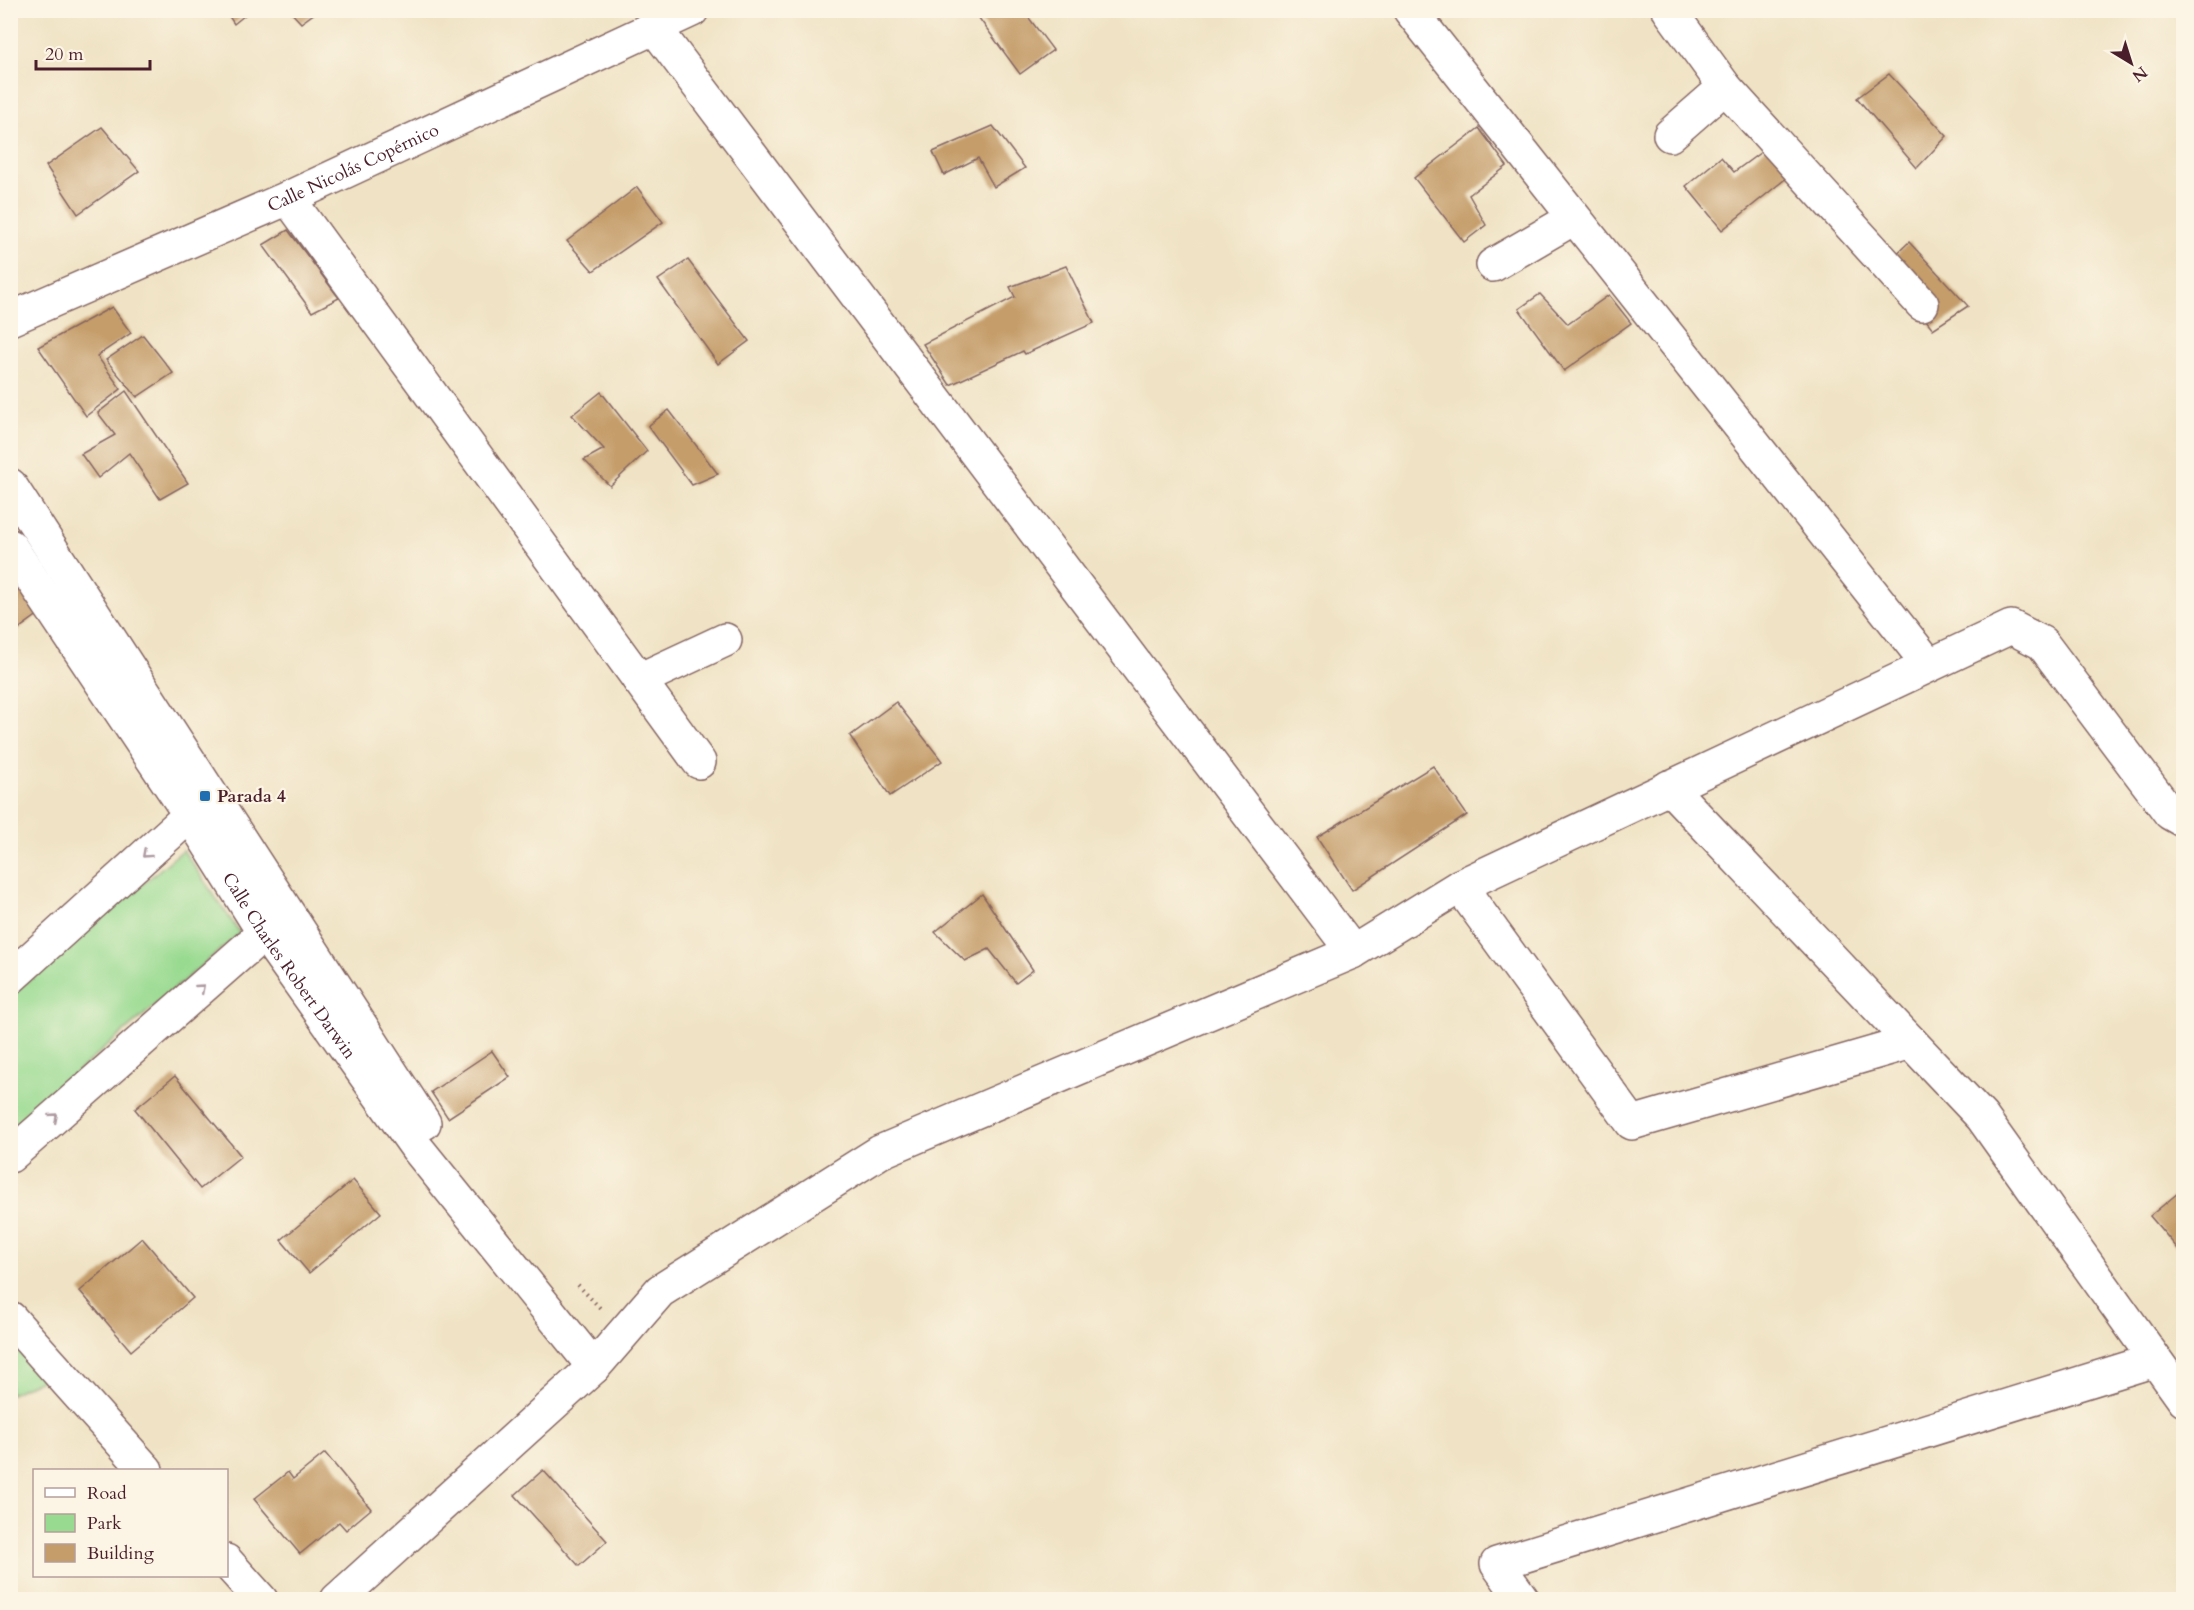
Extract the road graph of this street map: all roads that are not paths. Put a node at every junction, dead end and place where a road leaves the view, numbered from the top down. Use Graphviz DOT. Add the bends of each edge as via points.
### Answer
graph roads {
  1 [pos="692,10"];
  2 [pos="1410,10"];
  3 [pos="1669,10"];
  4 [pos="654,27"];
  5 [pos="1725,87"];
  6 [pos="1670,135"];
  7 [pos="288,198"];
  8 [pos="1574,218"];
  9 [pos="1493,266"];
  10 [pos="1922,304"];
  11 [pos="10,319"];
  12 [pos="10,485"];
  13 [pos="10,546"];
  14 [pos="725,640"];
  15 [pos="1929,665"];
  16 [pos="639,680"];
  17 [pos="699,762"];
  18 [pos="1669,787"];
  19 [pos="190,814"];
  20 [pos="2184,821"];
  21 [pos="1460,886"];
  22 [pos="264,933"];
  23 [pos="1353,952"];
  24 [pos="10,978"];
  25 [pos="1911,1042"];
  26 [pos="428,1129"];
  27 [pos="10,1156"];
  28 [pos="10,1318"];
  29 [pos="2155,1360"];
  30 [pos="594,1367"];
  31 [pos="2184,1400"];
  32 [pos="145,1469"];
  33 [pos="228,1563"];
  34 [pos="261,1599"];
  35 [pos="337,1599"];
  36 [pos="1523,1599"];
  1 -- 4 [label="street, Calle Nicolás Copérnico"];
  2 -- 8 [label="street"];
  3 -- 5 [label="street"];
  4 -- 7 [label="street, Calle Nicolás Copérnico"];
  4 -- 23 [label="street"];
  5 -- 6 [label="street"];
  5 -- 10 [label="street"];
  7 -- 11 [label="street, Calle Nicolás Copérnico"];
  7 -- 16 [label="street"];
  8 -- 9 [label="street"];
  8 -- 15 [label="street"];
  12 -- 26 [label="street, Calle Charles Robert Darwin"];
  13 -- 19 [label="street, Calle Charles Robert Darwin"];
  14 -- 16 [label="street"];
  15 -- 18 [label="street"];
  15 -- 20 [label="street" via="2011,627 2042,643 2170,813"];
  16 -- 17 [label="street"];
  18 -- 21 [label="street"];
  18 -- 25 [label="street"];
  19 -- 22 [label="street, Calle Charles Robert Darwin"];
  19 -- 24 [label="street, one-way"];
  21 -- 23 [label="street"];
  21 -- 25 [label="street" via="1632,1123"];
  27 -- 22 [label="street, one-way"];
  22 -- 30 [label="street, Calle Charles Robert Darwin" via="417,1148"];
  23 -- 30 [label="street" via="880,1152 660,1291"];
  25 -- 29 [label="street" via="1982,1117"];
  28 -- 32 [label="street"];
  29 -- 31 [label="street"];
  29 -- 36 [label="street" via="1497,1564"];
  30 -- 35 [label="street"];
  33 -- 34 [label="street"];
}
